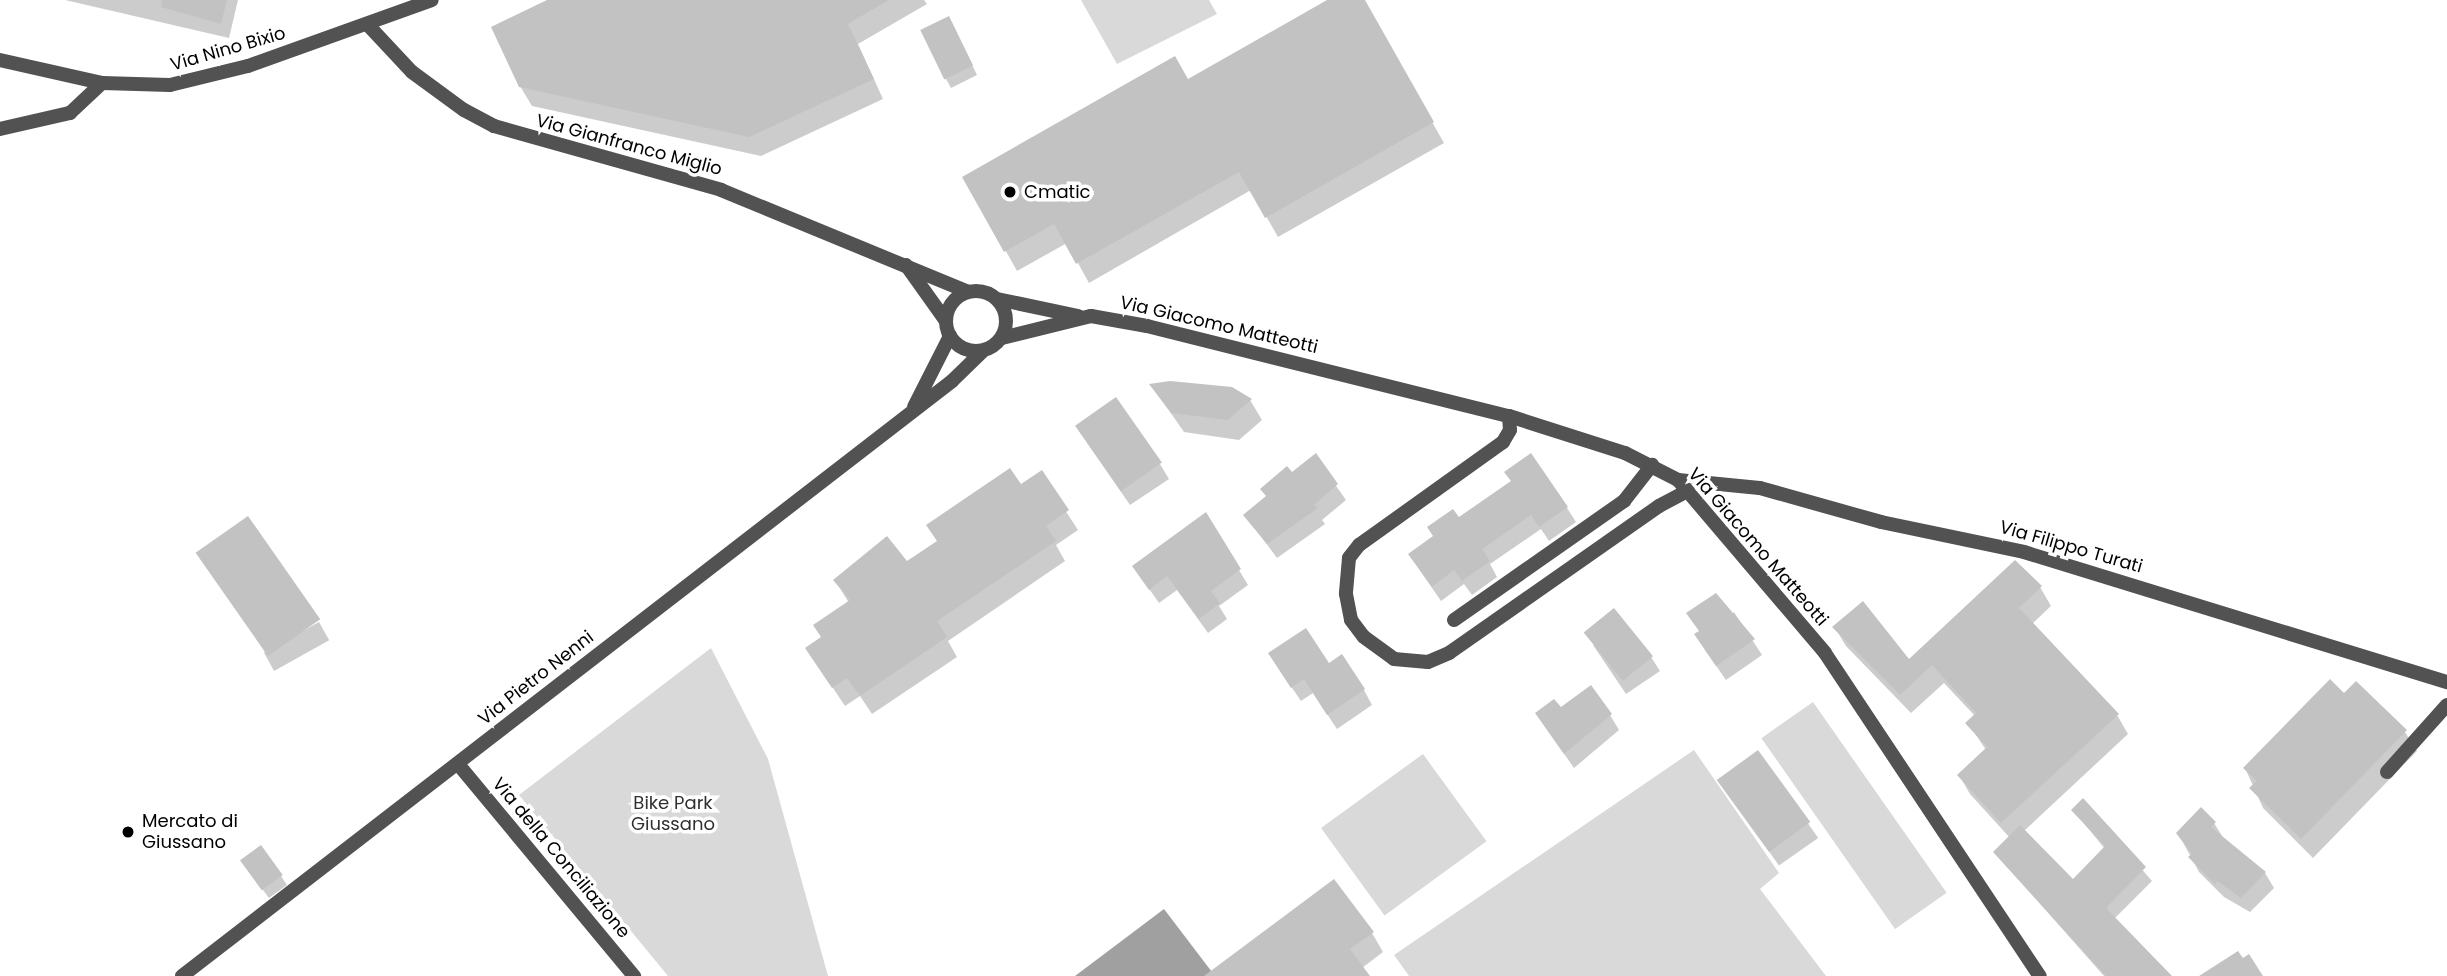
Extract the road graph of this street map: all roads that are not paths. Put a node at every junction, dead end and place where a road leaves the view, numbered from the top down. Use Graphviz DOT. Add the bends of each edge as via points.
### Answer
graph roads {
  1 [pos="432,0"];
  2 [pos="368,25"];
  3 [pos="0,60"];
  4 [pos="102,83"];
  5 [pos="0,129"];
  6 [pos="905,264"];
  7 [pos="968,292"];
  8 [pos="998,299"];
  9 [pos="1083,317"];
  10 [pos="946,321"];
  11 [pos="950,336"];
  12 [pos="1002,338"];
  13 [pos="983,351"];
  14 [pos="913,410"];
  15 [pos="1509,415"];
  16 [pos="1651,465"];
  17 [pos="1683,485"];
  18 [pos="1454,620"];
  19 [pos="2447,682"];
  20 [pos="2447,705"];
  21 [pos="458,764"];
  22 [pos="2386,772"];
  23 [pos="182,976"];
  24 [pos="634,976"];
  25 [pos="2040,976"];
  1 -- 2 [label="street, Via Nino Bixio"];
  2 -- 4 [label="street, Via Nino Bixio" via="197,81 158,87"];
  2 -- 6 [label="street, Via Gianfranco Miglio" via="412,72 494,126 721,190"];
  3 -- 4 [label="street, Via Nino Bixio"];
  4 -- 5 [label="street" via="70,113"];
  6 -- 7 [label="street, Via Gianfranco Miglio"];
  6 -- 10 [label="street"];
  7 -- 8 [label="street"];
  7 -- 10 [label="street" via="952,302"];
  8 -- 9 [label="street, Via Giacomo Matteotti"];
  8 -- 12 [label="street" via="1006,317"];
  9 -- 12 [label="street, Via Giacomo Matteotti"];
  9 -- 15 [label="street, Via Giacomo Matteotti" via="1147,326"];
  10 -- 11 [label="street"];
  11 -- 13 [label="street" via="964,349"];
  11 -- 14 [label="street, Via Pietro Nenni"];
  12 -- 13 [label="street"];
  13 -- 14 [label="street, Via Pietro Nenni" via="958,377"];
  14 -- 21 [label="street, Via Pietro Nenni"];
  15 -- 16 [label="street, Via Giacomo Matteotti"];
  15 -- 17 [label="street" via="1510,430 1503,442 1359,545 1349,558 1346,594 1352,620 1364,637 1394,659 1428,662 1449,653"];
  16 -- 17 [label="street, Via Giacomo Matteotti"];
  16 -- 18 [label="street" via="1624,501"];
  17 -- 19 [label="street, Via Filippo Turati" via="1760,488 1881,522 2024,552"];
  17 -- 25 [label="street, Via Giacomo Matteotti" via="1825,653"];
  20 -- 22 [label="street"];
  21 -- 23 [label="street, Via Pietro Nenni"];
  21 -- 24 [label="street, Via della Conciliazione"];
}
